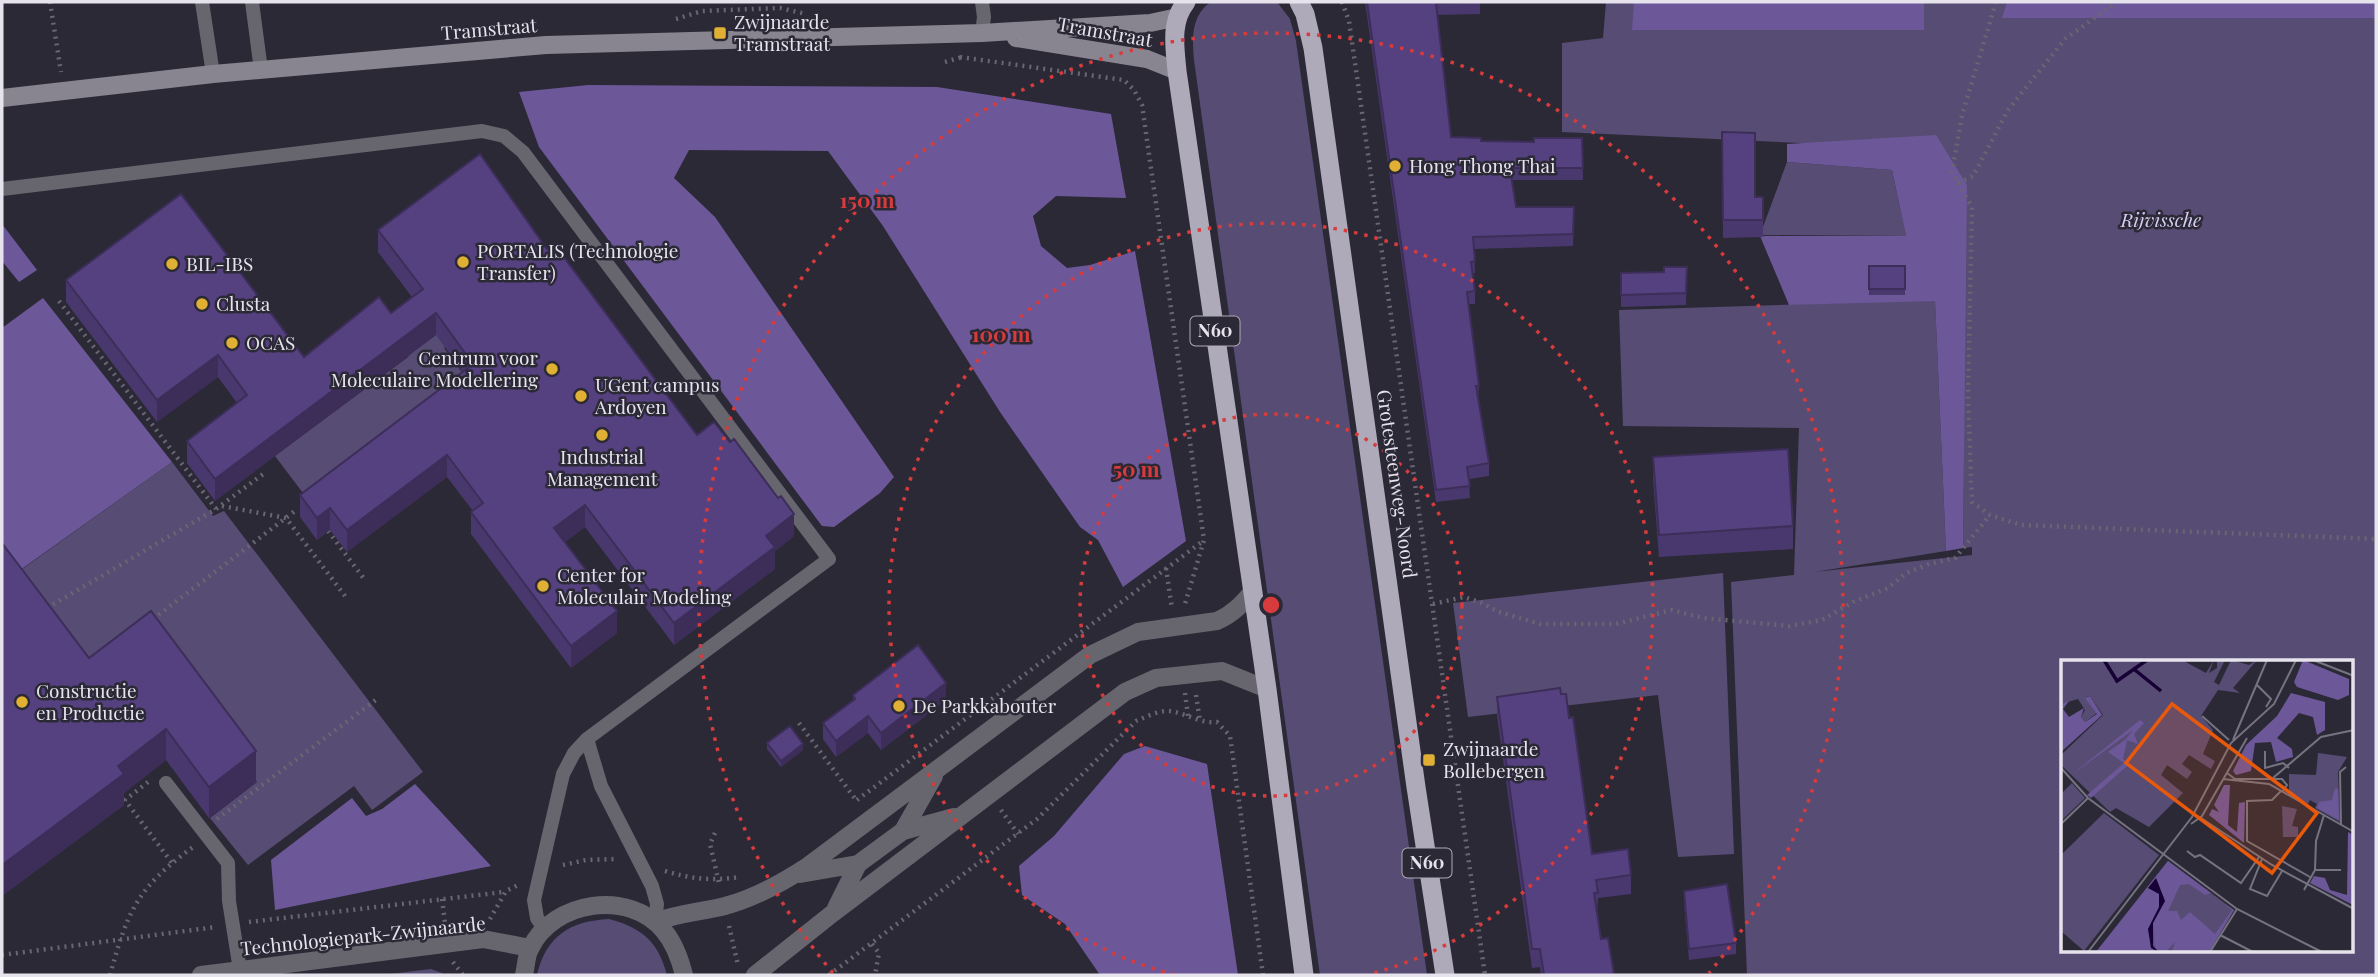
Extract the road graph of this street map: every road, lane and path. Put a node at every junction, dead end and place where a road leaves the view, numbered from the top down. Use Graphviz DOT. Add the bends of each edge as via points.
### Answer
graph roads {
  1 [pos="50,2"];
  2 [pos="202,2"];
  3 [pos="252,2"];
  4 [pos="982,2"];
  5 [pos="1299,2"];
  6 [pos="1342,2"];
  7 [pos="1996,2"];
  8 [pos="2117,2"];
  9 [pos="780,8"];
  10 [pos="1182,9"];
  11 [pos="780,15"];
  12 [pos="982,33"];
  13 [pos="945,62"];
  14 [pos="261,70"];
  15 [pos="1177,71"];
  16 [pos="214,74"];
  17 [pos="64,90"];
  18 [pos="2,99"];
  19 [pos="1958,183"];
  20 [pos="2,190"];
  21 [pos="59,301"];
  22 [pos="266,472"];
  23 [pos="218,507"];
  24 [pos="295,511"];
  25 [pos="1990,515"];
  26 [pos="286,518"];
  27 [pos="328,531"];
  28 [pos="2376,539"];
  29 [pos="365,580"];
  30 [pos="1253,591"];
  31 [pos="345,596"];
  32 [pos="1433,604"];
  33 [pos="39,612"];
  34 [pos="146,625"];
  35 [pos="1267,689"];
  36 [pos="377,699"];
  37 [pos="799,723"];
  38 [pos="587,739"];
  39 [pos="938,769"];
  40 [pos="149,782"];
  41 [pos="166,783"];
  42 [pos="856,800"];
  43 [pos="846,808"];
  44 [pos="963,815"];
  45 [pos="903,831"];
  46 [pos="205,833"];
  47 [pos="640,862"];
  48 [pos="172,863"];
  49 [pos="858,864"];
  50 [pos="751,873"];
  51 [pos="539,875"];
  52 [pos="793,876"];
  53 [pos="654,893"];
  54 [pos="833,913"];
  55 [pos="673,915"];
  56 [pos="655,922"];
  57 [pos="545,930"];
  58 [pos="483,939"];
  59 [pos="872,944"];
  60 [pos="530,948"];
  61 [pos="450,958"];
  62 [pos="240,970"];
  63 [pos="110,975"];
  64 [pos="201,975"];
  65 [pos="463,975"];
  66 [pos="524,975"];
  67 [pos="684,975"];
  68 [pos="755,975"];
  69 [pos="829,975"];
  70 [pos="875,975"];
  71 [pos="1263,975"];
  72 [pos="1304,975"];
  73 [pos="1445,975"];
  74 [pos="1485,975"];
  1 -- 17 [label="path"];
  2 -- 16 [label="lane"];
  3 -- 14 [label="lane"];
  4 -- 12 [label="lane"];
  5 -- 73 [label="highway, Grotesteenweg-Noord / N60" via="1313,48"];
  6 -- 32 [label="path" via="1349,22"];
  7 -- 19 [label="path" via="1962,115 1952,173"];
  8 -- 19 [label="path" via="2065,40 2008,110 1973,176"];
  9 -- 11 [label="path"];
  10 -- 12 [label="main road, Tramstraat" via="1150,23"];
  10 -- 15 [label="highway, N60" via="1174,40"];
  12 -- 14 [label="main road, Tramstraat" via="546,45"];
  12 -- 15 [label="main road, Tramstraat" via="1147,59"];
  13 -- 42 [label="path" via="963,57 1124,80 1134,90 1142,105 1204,540"];
  14 -- 16 [label="main road, Tramstraat"];
  15 -- 30 [label="highway, N60"];
  16 -- 17 [label="main road, Tramstraat"];
  17 -- 18 [label="main road, Tramstraat"];
  19 -- 25 [label="path" via="1972,206 1968,397 1972,502"];
  20 -- 38 [label="lane" via="482,131 504,136 523,152 829,559"];
  21 -- 23 [label="path"];
  22 -- 23 [label="path"];
  23 -- 26 [label="path"];
  23 -- 33 [label="path"];
  24 -- 26 [label="path"];
  25 -- 28 [label="path" via="2021,525"];
  25 -- 32 [label="path" via="1955,558 1906,573 1888,588 1822,620 1790,626 1703,618 1672,610 1616,624 1540,624 1464,597"];
  26 -- 31 [label="path"];
  26 -- 34 [label="path"];
  27 -- 29 [label="path"];
  30 -- 35 [label="highway, N60"];
  30 -- 39 [label="street" via="1228,616 1216,621 1138,632 1090,654"];
  32 -- 74 [label="path"];
  35 -- 44 [label="street" via="1222,671 1140,683"];
  35 -- 72 [label="highway, N60"];
  36 -- 46 [label="path"];
  37 -- 42 [label="path"];
  38 -- 47 [label="lane" via="601,786"];
  38 -- 51 [label="lane" via="563,774"];
  39 -- 45 [label="street"];
  39 -- 52 [label="street"];
  40 -- 48 [label="path" via="125,800"];
  41 -- 46 [label="lane"];
  42 -- 43 [label="path"];
  44 -- 45 [label="street"];
  44 -- 54 [label="street"];
  45 -- 49 [label="street"];
  46 -- 48 [label="path"];
  46 -- 62 [label="lane" via="228,863"];
  47 -- 50 [label="path" via="695,879 719,880"];
  47 -- 51 [label="path" via="586,860"];
  47 -- 53 [label="lane"];
  48 -- 63 [label="path" via="144,890 132,910"];
  49 -- 52 [label="street"];
  49 -- 54 [label="street"];
  51 -- 57 [label="lane" via="534,900"];
  51 -- 58 [label="path" via="506,891"];
  52 -- 55 [label="street" via="725,906"];
  53 -- 55 [label="lane"];
  53 -- 56 [label="lane"];
  54 -- 68 [label="street"];
  55 -- 56 [label="street"];
  56 -- 57 [label="street" via="611,904 586,906"];
  56 -- 67 [label="street" via="678,953"];
  57 -- 60 [label="street"];
  58 -- 60 [label="street, Technologiepark-Zwijnaarde"];
  58 -- 62 [label="street, Technologiepark-Zwijnaarde"];
  59 -- 69 [label="path"];
  59 -- 70 [label="path" via="879,953"];
  59 -- 71 [label="path" via="1037,819 1136,721 1167,711 1217,722 1230,736"];
  60 -- 66 [label="street"];
  61 -- 65 [label="path"];
  62 -- 64 [label="street, Technologiepark-Zwijnaarde"];
}
